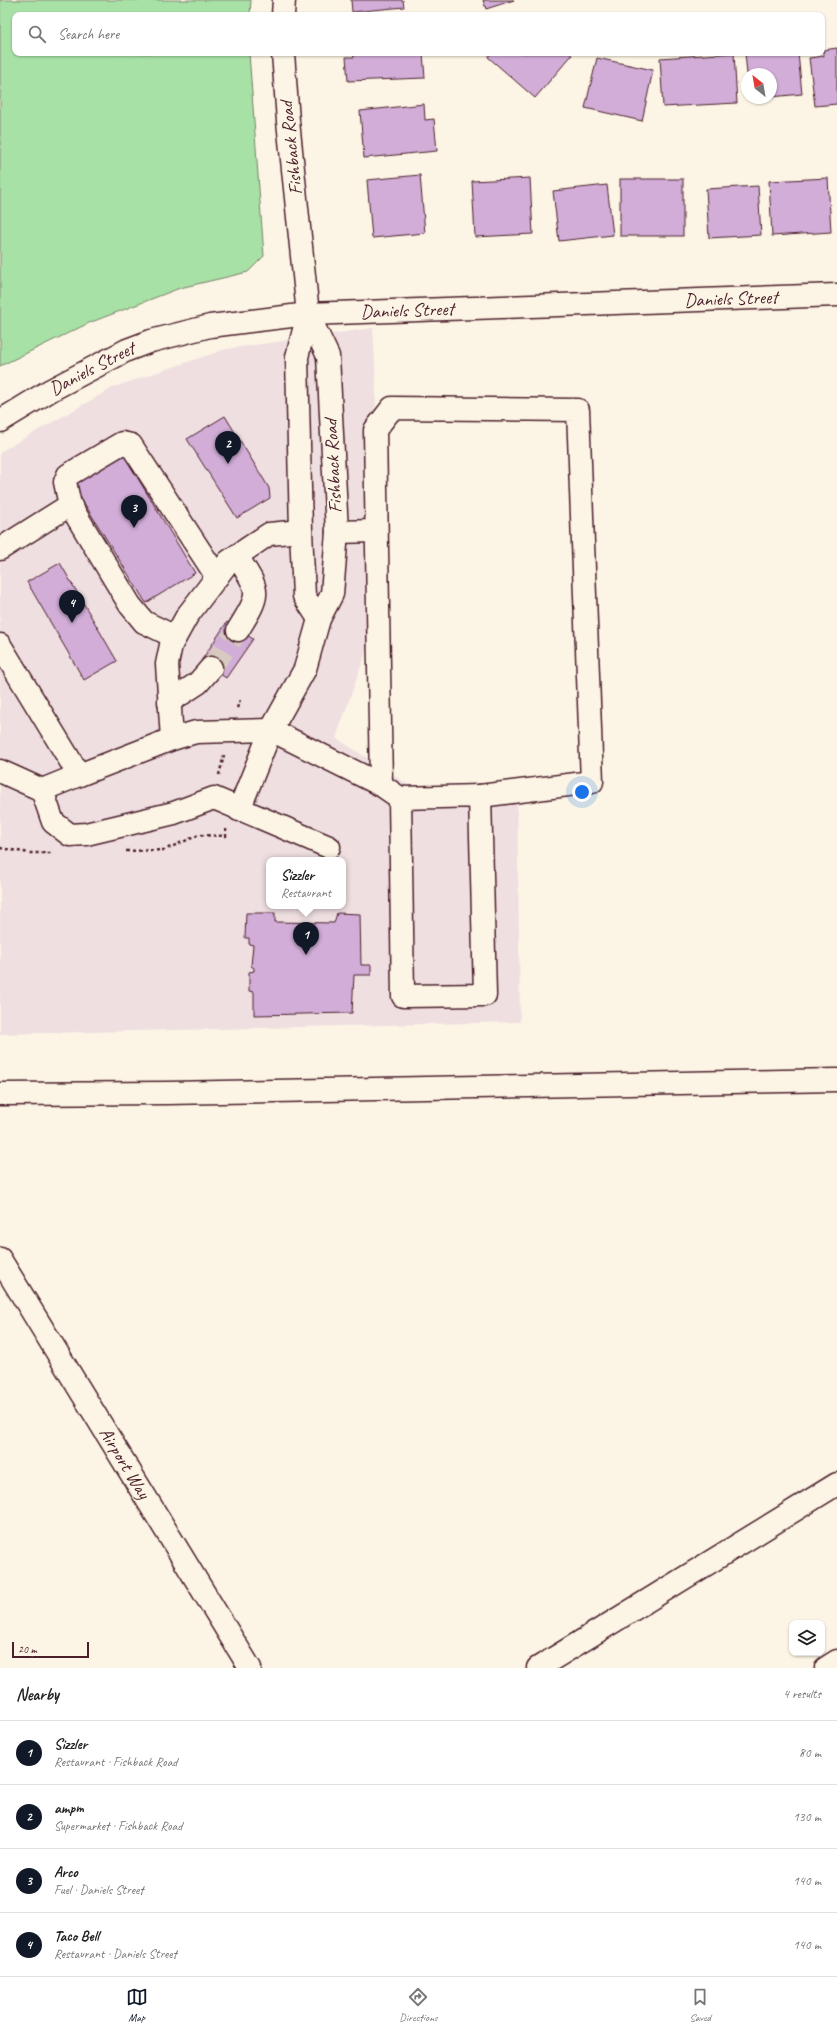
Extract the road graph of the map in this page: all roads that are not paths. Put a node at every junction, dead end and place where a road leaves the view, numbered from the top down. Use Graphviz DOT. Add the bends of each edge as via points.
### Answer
graph roads {
  1 [pos="284,0"];
  2 [pos="283,12"];
  3 [pos="283,56"];
  4 [pos="837,295"];
  5 [pos="308,314"];
  6 [pos="0,421"];
  7 [pos="70,505"];
  8 [pos="301,531"];
  9 [pos="376,531"];
  10 [pos="336,532"];
  11 [pos="0,549"];
  12 [pos="237,556"];
  13 [pos="217,577"];
  14 [pos="319,619"];
  15 [pos="238,630"];
  16 [pos="175,637"];
  17 [pos="0,645"];
  18 [pos="211,668"];
  19 [pos="169,702"];
  20 [pos="271,730"];
  21 [pos="172,739"];
  22 [pos="0,771"];
  23 [pos="79,775"];
  24 [pos="381,785"];
  25 [pos="42,790"];
  26 [pos="480,796"];
  27 [pos="400,798"];
  28 [pos="239,810"];
  29 [pos="329,847"];
  30 [pos="837,1080"];
  31 [pos="0,1094"];
  32 [pos="0,1259"];
  33 [pos="837,1484"];
  34 [pos="837,1662"];
  35 [pos="250,1668"];
  36 [pos="538,1668"];
  37 [pos="826,1668"];
  1 -- 2 [label="main road"];
  3 -- 5 [label="main road, Fishback Road"];
  4 -- 5 [label="main road, Daniels Street"];
  5 -- 6 [label="main road, Daniels Street" via="210,326 151,341 127,350 51,390"];
  5 -- 8 [label="main road, Fishback Road" via="296,356"];
  5 -- 10 [label="main road, Fishback Road" via="328,356"];
  7 -- 11 [label="main road"];
  7 -- 13 [label="main road" via="65,482 68,475 122,443 131,445"];
  7 -- 16 [label="main road" via="130,605 144,622"];
  8 -- 12 [label="main road" via="269,534"];
  8 -- 14 [label="main road, Fishback Road" via="304,596"];
  9 -- 10 [label="main road"];
  9 -- 24 [label="main road"];
  9 -- 26 [label="main road" via="375,430 392,408 578,410 592,782"];
  10 -- 14 [label="main road, Fishback Road" via="332,594"];
  12 -- 13 [label="main road" via="229,561"];
  12 -- 15 [label="main road" via="255,584 257,594 251,610"];
  13 -- 16 [label="main road" via="187,616"];
  14 -- 20 [label="main road, Fishback Road" via="305,668"];
  16 -- 19 [label="main road" via="167,664"];
  17 -- 23 [label="main road"];
  18 -- 19 [label="main road" via="198,683"];
  19 -- 21 [label="main road"];
  20 -- 21 [label="main road" via="196,732"];
  20 -- 24 [label="main road"];
  20 -- 28 [label="main road, Fishback Road"];
  21 -- 23 [label="main road"];
  22 -- 25 [label="main road"];
  23 -- 25 [label="main road"];
  24 -- 27 [label="main road"];
  25 -- 28 [label="main road" via="53,822 70,835 86,834 174,813 214,798"];
  26 -- 27 [label="main road"];
  26 -- 27 [label="main road" via="485,995 403,996"];
  28 -- 29 [label="main road"];
  30 -- 31 [label="main road"];
  32 -- 35 [label="main road, Airport Way"];
  33 -- 36 [label="main road"];
  34 -- 37 [label="main road"];
}
